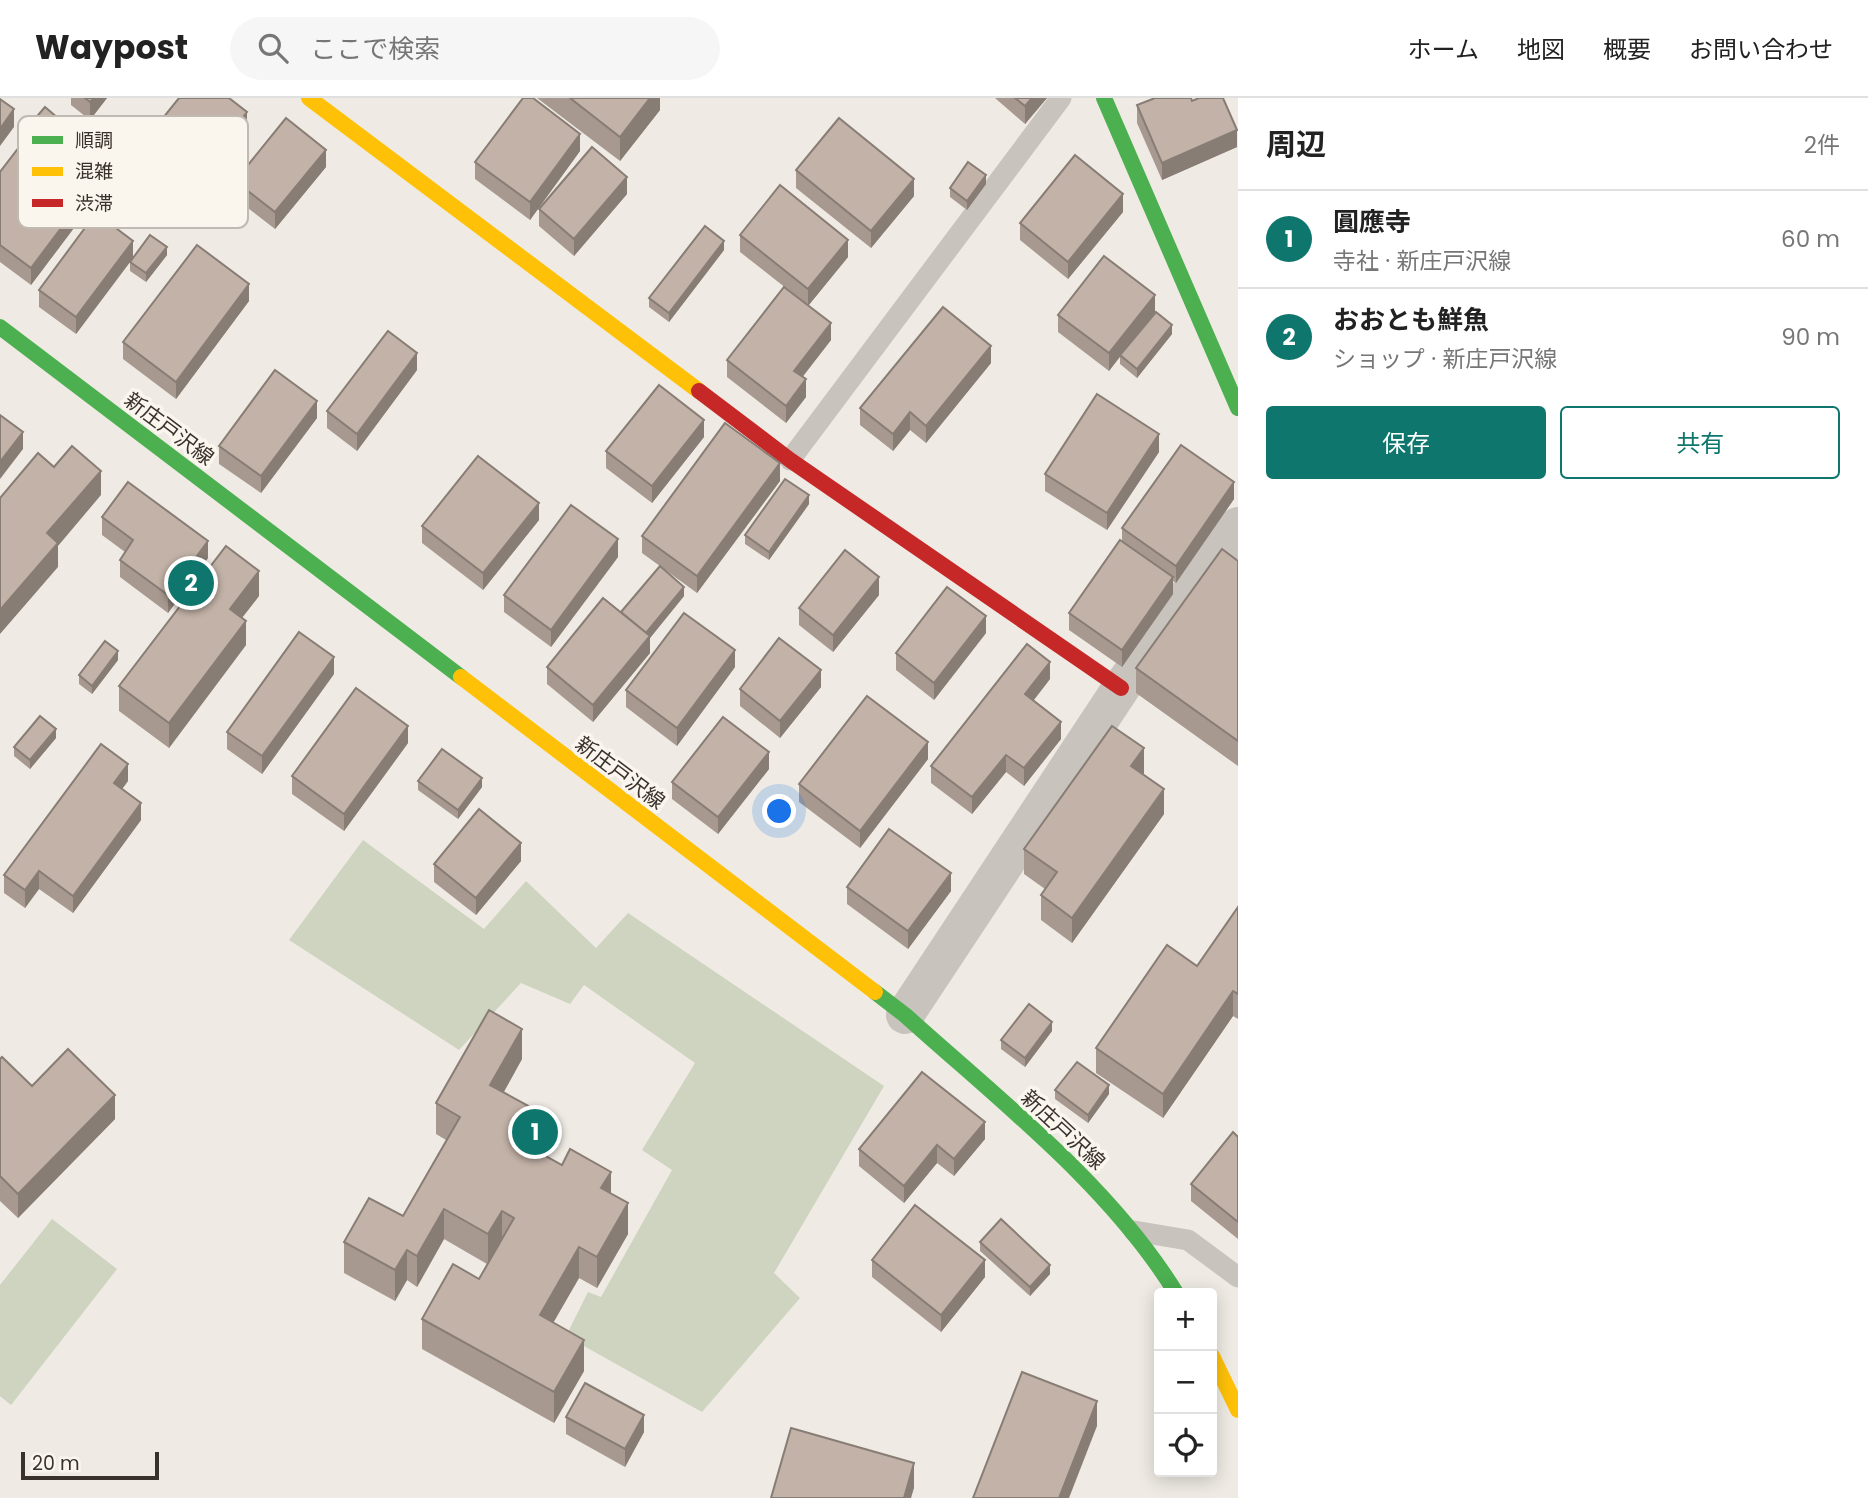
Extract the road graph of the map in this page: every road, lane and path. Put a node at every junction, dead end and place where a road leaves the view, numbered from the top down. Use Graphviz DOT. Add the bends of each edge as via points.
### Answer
graph roads {
  1 [pos="309,98"];
  2 [pos="1061,98"];
  3 [pos="1104,98"];
  4 [pos="0,327"];
  5 [pos="1238,408"];
  6 [pos="790,460"];
  7 [pos="1238,526"];
  8 [pos="1121,688"];
  9 [pos="905,1016"];
  10 [pos="1131,1231"];
  11 [pos="1238,1277"];
  12 [pos="1173,1288"];
  13 [pos="1217,1366"];
  14 [pos="1238,1410"];
  1 -- 6 [label="main road"];
  2 -- 6 [label="lane"];
  3 -- 5 [label="main road"];
  4 -- 9 [label="main road, 新庄戸沢線"];
  6 -- 8 [label="main road"];
  7 -- 8 [label="street"];
  8 -- 9 [label="street"];
  9 -- 10 [label="main road, 新庄戸沢線" via="1083,1176"];
  10 -- 11 [label="lane" via="1188,1240"];
  10 -- 12 [label="main road, 新庄戸沢線"];
  13 -- 14 [label="main road"];
}
